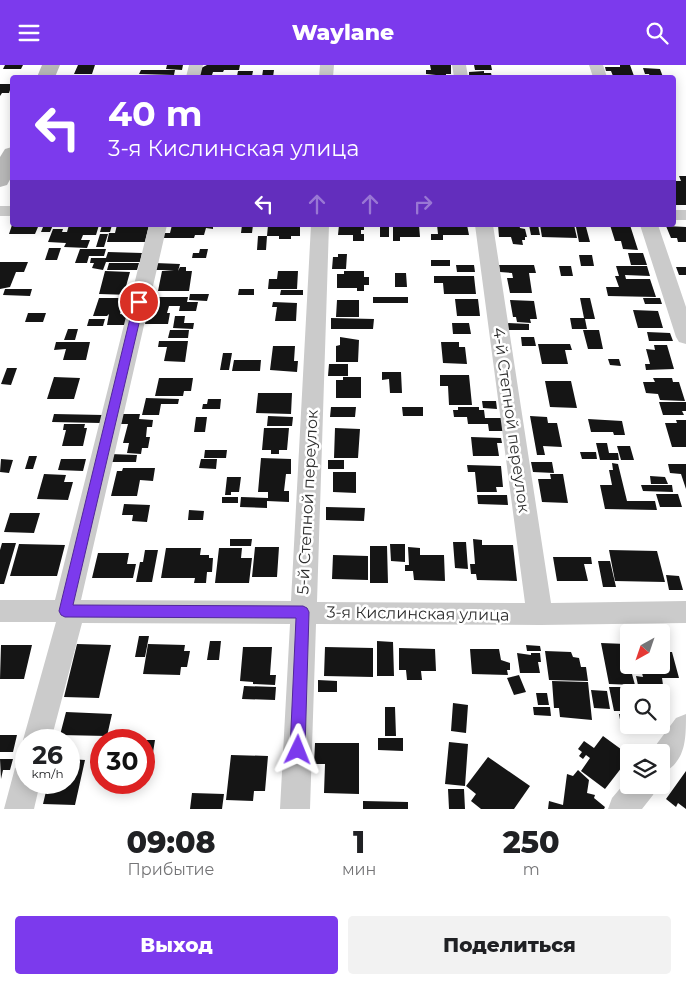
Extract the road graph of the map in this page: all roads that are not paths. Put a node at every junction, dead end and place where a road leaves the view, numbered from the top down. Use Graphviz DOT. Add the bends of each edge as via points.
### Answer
graph roads {
  1 [pos="10,158"];
  2 [pos="0,181"];
  3 [pos="158,227"];
  4 [pos="320,227"];
  5 [pos="484,227"];
  6 [pos="651,227"];
  7 [pos="686,337"];
  8 [pos="0,611"];
  9 [pos="69,611"];
  10 [pos="303,612"];
  11 [pos="686,612"];
  12 [pos="540,614"];
  13 [pos="686,727"];
  14 [pos="39,729"];
  15 [pos="670,748"];
  16 [pos="22,794"];
  17 [pos="635,794"];
  18 [pos="19,809"];
  19 [pos="295,809"];
  20 [pos="623,809"];
  1 -- 2 [label="street"];
  3 -- 9 [label="street"];
  4 -- 10 [label="street, 5-й Степной переулок"];
  5 -- 12 [label="street, 4-й Степной переулок"];
  6 -- 7 [label="street"];
  8 -- 9 [label="street, 3-я Кислинская улица"];
  9 -- 10 [label="street, 3-я Кислинская улица"];
  9 -- 14 [label="street"];
  10 -- 12 [label="street, 3-я Кислинская улица"];
  10 -- 19 [label="street, 5-й Степной переулок"];
  11 -- 12 [label="street, 3-я Кислинская улица"];
  13 -- 15 [label="street"];
  16 -- 18 [label="street"];
  17 -- 20 [label="street"];
}
